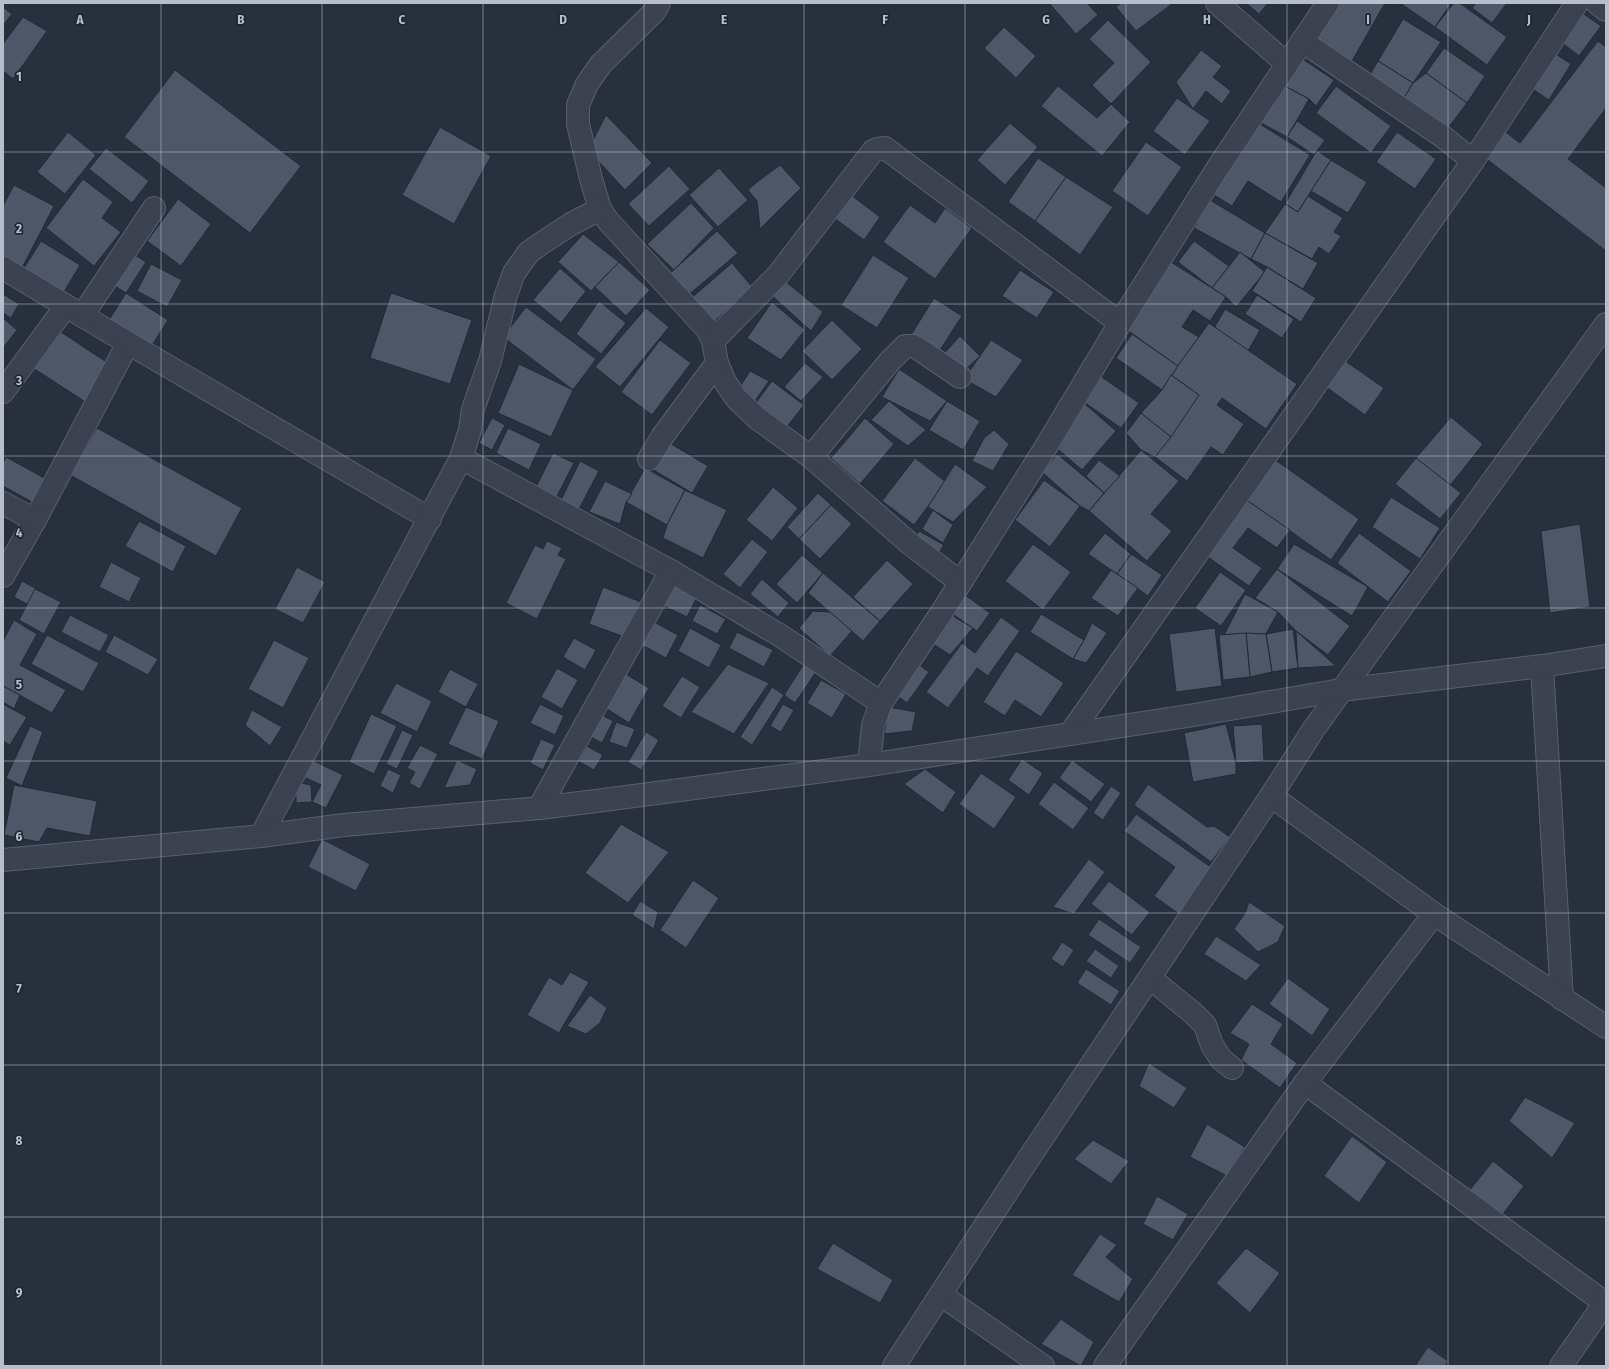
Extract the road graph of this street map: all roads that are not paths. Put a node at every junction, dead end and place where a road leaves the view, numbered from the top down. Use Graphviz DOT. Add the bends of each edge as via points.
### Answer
graph roads {
  1 [pos="659,3"];
  2 [pos="1217,3"];
  3 [pos="1328,3"];
  4 [pos="1577,3"];
  5 [pos="1597,3"];
  6 [pos="1606,10"];
  7 [pos="1302,42"];
  8 [pos="1287,64"];
  9 [pos="1473,161"];
  10 [pos="154,208"];
  11 [pos="600,209"];
  12 [pos="3,268"];
  13 [pos="74,311"];
  14 [pos="1120,323"];
  15 [pos="1606,324"];
  16 [pos="714,341"];
  17 [pos="128,343"];
  18 [pos="717,363"];
  19 [pos="960,377"];
  20 [pos="3,392"];
  21 [pos="811,457"];
  22 [pos="461,458"];
  23 [pos="649,458"];
  24 [pos="3,503"];
  25 [pos="430,519"];
  26 [pos="35,520"];
  27 [pos="671,571"];
  28 [pos="3,576"];
  29 [pos="960,582"];
  30 [pos="1606,656"];
  31 [pos="1542,666"];
  32 [pos="1341,690"];
  33 [pos="881,703"];
  34 [pos="1070,734"];
  35 [pos="869,765"];
  36 [pos="1271,796"];
  37 [pos="540,808"];
  38 [pos="261,836"];
  39 [pos="3,860"];
  40 [pos="1434,914"];
  41 [pos="1150,978"];
  42 [pos="1562,999"];
  43 [pos="1606,1027"];
  44 [pos="1232,1068"];
  45 [pos="1305,1083"];
  46 [pos="942,1295"];
  47 [pos="1605,1302"];
  48 [pos="894,1366"];
  49 [pos="1043,1366"];
  50 [pos="1105,1366"];
  51 [pos="1561,1366"];
  1 -- 11 [label="street" via="654,12 601,64 587,84 578,105 582,143"];
  2 -- 8 [label="street"];
  3 -- 7 [label="street"];
  4 -- 9 [label="street"];
  5 -- 6 [label="street"];
  7 -- 8 [label="street"];
  7 -- 9 [label="street" via="1442,136"];
  8 -- 14 [label="street"];
  9 -- 34 [label="street"];
  10 -- 13 [label="street"];
  11 -- 16 [label="street"];
  11 -- 22 [label="street" via="528,252 514,273"];
  12 -- 13 [label="street"];
  13 -- 17 [label="street"];
  13 -- 20 [label="street"];
  14 -- 16 [label="street" via="885,148 873,151 778,275"];
  14 -- 29 [label="street" via="1044,450"];
  15 -- 32 [label="street"];
  16 -- 18 [label="street"];
  17 -- 25 [label="street"];
  17 -- 26 [label="street"];
  18 -- 21 [label="street" via="725,382 736,398 758,419"];
  18 -- 23 [label="street"];
  19 -- 21 [label="street" via="919,349 905,346"];
  21 -- 29 [label="street" via="909,543"];
  22 -- 25 [label="street"];
  22 -- 27 [label="street"];
  24 -- 26 [label="street"];
  25 -- 38 [label="street"];
  26 -- 28 [label="street"];
  27 -- 33 [label="street" via="781,636"];
  27 -- 37 [label="street"];
  29 -- 33 [label="street"];
  30 -- 31 [label="street"];
  31 -- 32 [label="street"];
  31 -- 42 [label="street"];
  32 -- 34 [label="street"];
  32 -- 36 [label="street"];
  33 -- 35 [label="street" via="873,726"];
  34 -- 35 [label="street"];
  35 -- 37 [label="street"];
  36 -- 40 [label="street"];
  36 -- 41 [label="street"];
  37 -- 38 [label="street" via="344,825"];
  38 -- 39 [label="street"];
  40 -- 42 [label="street"];
  40 -- 45 [label="street"];
  41 -- 44 [label="street" via="1206,1025 1212,1045 1221,1059"];
  41 -- 46 [label="street" via="1029,1158"];
  42 -- 43 [label="street"];
  45 -- 47 [label="street"];
  45 -- 50 [label="street"];
  46 -- 48 [label="street"];
  46 -- 49 [label="street"];
  47 -- 51 [label="street"];
}
